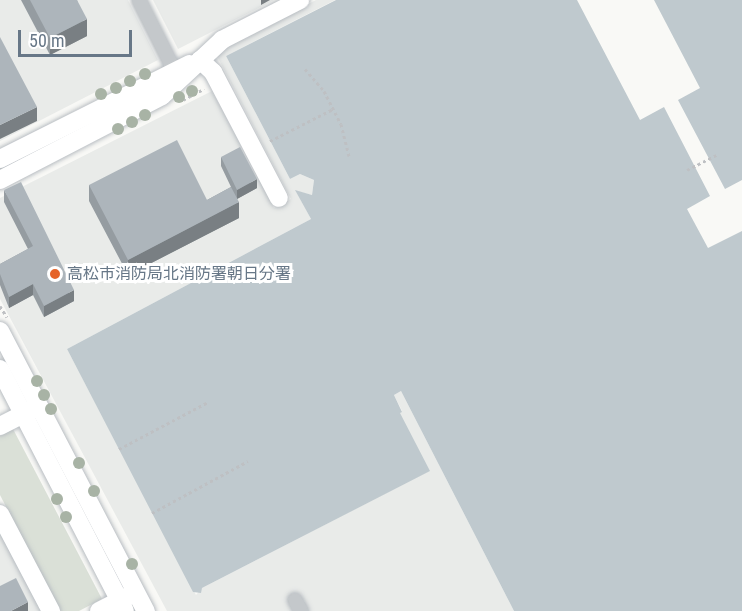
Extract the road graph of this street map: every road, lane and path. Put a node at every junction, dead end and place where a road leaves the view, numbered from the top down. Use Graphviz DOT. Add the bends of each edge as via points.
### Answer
graph roads {
  1 [pos="139,0"];
  2 [pos="300,0"];
  3 [pos="200,60"];
  4 [pos="305,69"];
  5 [pos="174,70"];
  6 [pos="333,108"];
  7 [pos="270,141"];
  8 [pos="716,154"];
  9 [pos="349,156"];
  10 [pos="0,159"];
  11 [pos="687,170"];
  12 [pos="0,180"];
  13 [pos="279,198"];
  14 [pos="0,331"];
  15 [pos="0,369"];
  16 [pos="208,402"];
  17 [pos="32,410"];
  18 [pos="0,426"];
  19 [pos="119,449"];
  20 [pos="248,461"];
  21 [pos="152,513"];
  22 [pos="0,514"];
  23 [pos="136,592"];
  24 [pos="122,606"];
  25 [pos="51,611"];
  26 [pos="99,611"];
  27 [pos="146,611"];
  1 -- 5 [label="street"];
  2 -- 3 [label="street" via="222,40"];
  3 -- 5 [label="street"];
  3 -- 12 [label="street" via="162,96"];
  3 -- 13 [label="street" via="213,72"];
  4 -- 6 [label="path"];
  5 -- 10 [label="street"];
  6 -- 7 [label="path"];
  6 -- 9 [label="path"];
  8 -- 11 [label="path"];
  14 -- 17 [label="street"];
  15 -- 17 [label="street"];
  16 -- 19 [label="path"];
  17 -- 18 [label="street"];
  17 -- 23 [label="street"];
  17 -- 24 [label="street"];
  20 -- 21 [label="path"];
  22 -- 25 [label="street"];
  23 -- 24 [label="street"];
  23 -- 27 [label="street"];
  24 -- 26 [label="street"];
}
